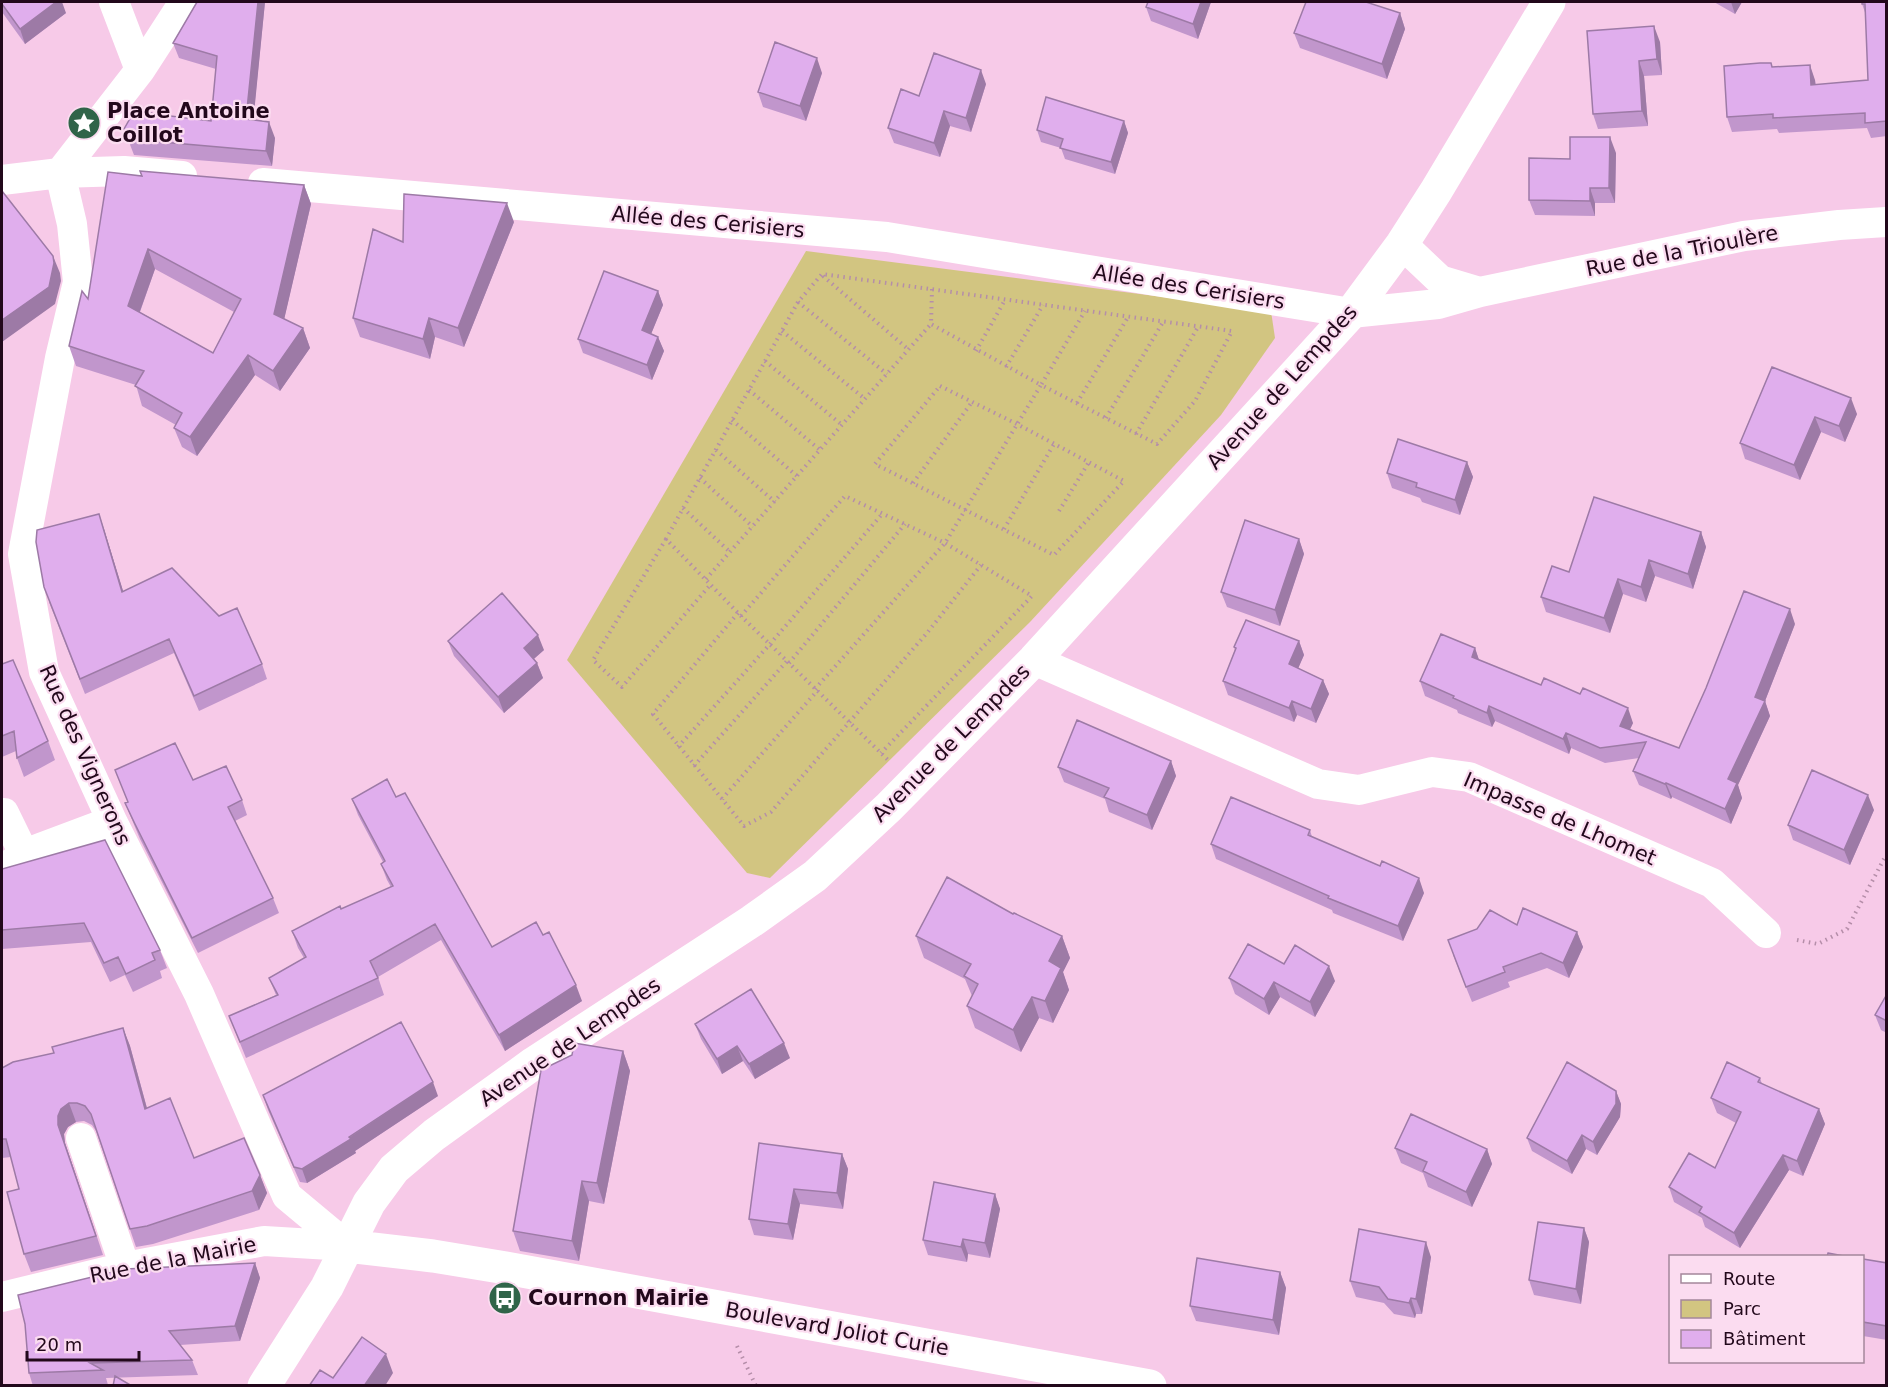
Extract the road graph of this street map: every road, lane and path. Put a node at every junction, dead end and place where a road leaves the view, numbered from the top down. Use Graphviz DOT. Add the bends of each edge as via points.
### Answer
graph roads {
  1 [pos="114,2"];
  2 [pos="184,2"];
  3 [pos="1549,2"];
  4 [pos="140,70"];
  5 [pos="60,173"];
  6 [pos="2,180"];
  7 [pos="1887,222"];
  8 [pos="1402,244"];
  9 [pos="822,274"];
  10 [pos="932,289"];
  11 [pos="1480,292"];
  12 [pos="1005,300"];
  13 [pos="798,302"];
  14 [pos="1042,305"];
  15 [pos="1085,311"];
  16 [pos="1351,313"];
  17 [pos="1128,317"];
  18 [pos="1163,322"];
  19 [pos="931,324"];
  20 [pos="1198,327"];
  21 [pos="782,331"];
  22 [pos="909,350"];
  23 [pos="976,351"];
  24 [pos="765,361"];
  25 [pos="1006,367"];
  26 [pos="887,374"];
  27 [pos="1041,386"];
  28 [pos="749,390"];
  29 [pos="865,399"];
  30 [pos="972,402"];
  31 [pos="1077,403"];
  32 [pos="1106,418"];
  33 [pos="732,420"];
  34 [pos="1017,424"];
  35 [pos="842,425"];
  36 [pos="1136,434"];
  37 [pos="1054,444"];
  38 [pos="716,450"];
  39 [pos="820,450"];
  40 [pos="1089,462"];
  41 [pos="797,476"];
  42 [pos="700,478"];
  43 [pos="912,483"];
  44 [pos="775,501"];
  45 [pos="683,508"];
  46 [pos="966,509"];
  47 [pos="1059,511"];
  48 [pos="883,513"];
  49 [pos="905,524"];
  50 [pos="753,527"];
  51 [pos="1004,529"];
  52 [pos="666,538"];
  53 [pos="945,543"];
  54 [pos="730,552"];
  55 [pos="981,565"];
  56 [pos="706,579"];
  57 [pos="711,584"];
  58 [pos="739,614"];
  59 [pos="770,644"];
  60 [pos="1034,660"];
  61 [pos="788,662"];
  62 [pos="817,690"];
  63 [pos="849,722"];
  64 [pos="678,747"];
  65 [pos="881,753"];
  66 [pos="694,766"];
  67 [pos="912,783"];
  68 [pos="722,800"];
  69 [pos="2,813"];
  70 [pos="112,821"];
  71 [pos="1887,855"];
  72 [pos="13,862"];
  73 [pos="1766,933"];
  74 [pos="81,1138"];
  75 [pos="347,1246"];
  76 [pos="125,1267"];
  77 [pos="2,1298"];
  78 [pos="264,1386"];
  79 [pos="1150,1386"];
  1 -- 4 [label="street"];
  2 -- 4 [label="street"];
  3 -- 8 [label="street, Avenue de Lempdes"];
  4 -- 5 [label="street"];
  5 -- 6 [label="street, Allée des Cerisiers"];
  5 -- 16 [label="street, Allée des Cerisiers" via="123,171 887,237"];
  5 -- 70 [label="street, Rue des Vignerons" via="72,224 78,282 23,554 44,672"];
  7 -- 11 [label="street, Rue de la Trioulère" via="1744,236"];
  8 -- 11 [label="street, Rue de la Trioulère" via="1440,280"];
  8 -- 16 [label="street, Avenue de Lempdes"];
  9 -- 10 [label="path"];
  9 -- 13 [label="path"];
  9 -- 22 [label="path"];
  10 -- 12 [label="path"];
  10 -- 19 [label="path"];
  11 -- 16 [label="street, Rue de la Trioulère" via="1438,304"];
  12 -- 14 [label="path"];
  12 -- 23 [label="path"];
  13 -- 21 [label="path"];
  13 -- 26 [label="path"];
  14 -- 15 [label="path"];
  14 -- 25 [label="path"];
  15 -- 17 [label="path"];
  15 -- 27 [label="path"];
  16 -- 60 [label="street, Avenue de Lempdes"];
  17 -- 18 [label="path"];
  17 -- 31 [label="path"];
  18 -- 20 [label="path"];
  18 -- 32 [label="path"];
  19 -- 22 [label="path"];
  19 -- 23 [label="path"];
  20 -- 36 [label="path"];
  20 -- 36 [label="path" via="1233,331 1196,401 1157,444"];
  21 -- 24 [label="path"];
  21 -- 29 [label="path"];
  22 -- 26 [label="path"];
  23 -- 25 [label="path"];
  24 -- 28 [label="path"];
  24 -- 35 [label="path"];
  25 -- 27 [label="path"];
  26 -- 29 [label="path"];
  27 -- 31 [label="path"];
  27 -- 34 [label="path"];
  28 -- 33 [label="path"];
  28 -- 39 [label="path"];
  29 -- 35 [label="path"];
  30 -- 34 [label="path"];
  30 -- 43 [label="path"];
  30 -- 43 [label="path" via="940,386 875,464"];
  31 -- 32 [label="path"];
  32 -- 36 [label="path"];
  33 -- 38 [label="path"];
  33 -- 41 [label="path"];
  34 -- 37 [label="path"];
  34 -- 46 [label="path"];
  35 -- 39 [label="path"];
  37 -- 40 [label="path"];
  37 -- 51 [label="path"];
  38 -- 42 [label="path"];
  38 -- 44 [label="path"];
  39 -- 41 [label="path"];
  40 -- 47 [label="path"];
  40 -- 51 [label="path" via="1124,481 1054,555"];
  41 -- 44 [label="path"];
  42 -- 45 [label="path"];
  42 -- 50 [label="path"];
  43 -- 46 [label="path"];
  44 -- 50 [label="path"];
  45 -- 52 [label="path"];
  45 -- 54 [label="path"];
  46 -- 51 [label="path"];
  46 -- 53 [label="path"];
  48 -- 49 [label="path"];
  48 -- 58 [label="path" via="845,496"];
  48 -- 59 [label="path"];
  49 -- 53 [label="path"];
  49 -- 61 [label="path"];
  50 -- 54 [label="path"];
  52 -- 56 [label="path"];
  52 -- 57 [label="path" via="593,660 622,687"];
  53 -- 55 [label="path"];
  53 -- 62 [label="path"];
  54 -- 56 [label="path"];
  55 -- 63 [label="path"];
  55 -- 65 [label="path" via="1032,596"];
  56 -- 57 [label="path"];
  57 -- 58 [label="path"];
  58 -- 59 [label="path"];
  58 -- 64 [label="path" via="652,714"];
  59 -- 61 [label="path"];
  59 -- 64 [label="path"];
  60 -- 67 [label="street, Avenue de Lempdes"];
  60 -- 73 [label="street, Impasse de Lhomet" via="1318,784 1359,790 1432,772 1469,777 1712,883"];
  61 -- 62 [label="path"];
  61 -- 66 [label="path"];
  62 -- 63 [label="path"];
  62 -- 68 [label="path"];
  63 -- 65 [label="path"];
  63 -- 68 [label="path" via="771,812 744,826"];
  64 -- 66 [label="path"];
  65 -- 67 [label="path"];
  66 -- 68 [label="path"];
  67 -- 75 [label="street, Avenue de Lempdes" via="816,876 534,1063 434,1135 394,1169 369,1203"];
  69 -- 72 [label="street"];
  70 -- 72 [label="street"];
  70 -- 75 [label="street, Rue des Vignerons" via="199,993 287,1196"];
  71 -- 73 [label="path" via="1846,929 1818,944"];
  74 -- 76 [label="street"];
  75 -- 76 [label="street, Rue de la Mairie" via="264,1241"];
  75 -- 78 [label="street, Avenue de Lempdes" via="321,1296"];
  75 -- 79 [label="street, Boulevard Joliot Curie" via="506,1268"];
  76 -- 77 [label="street, Rue de la Mairie"];
}
